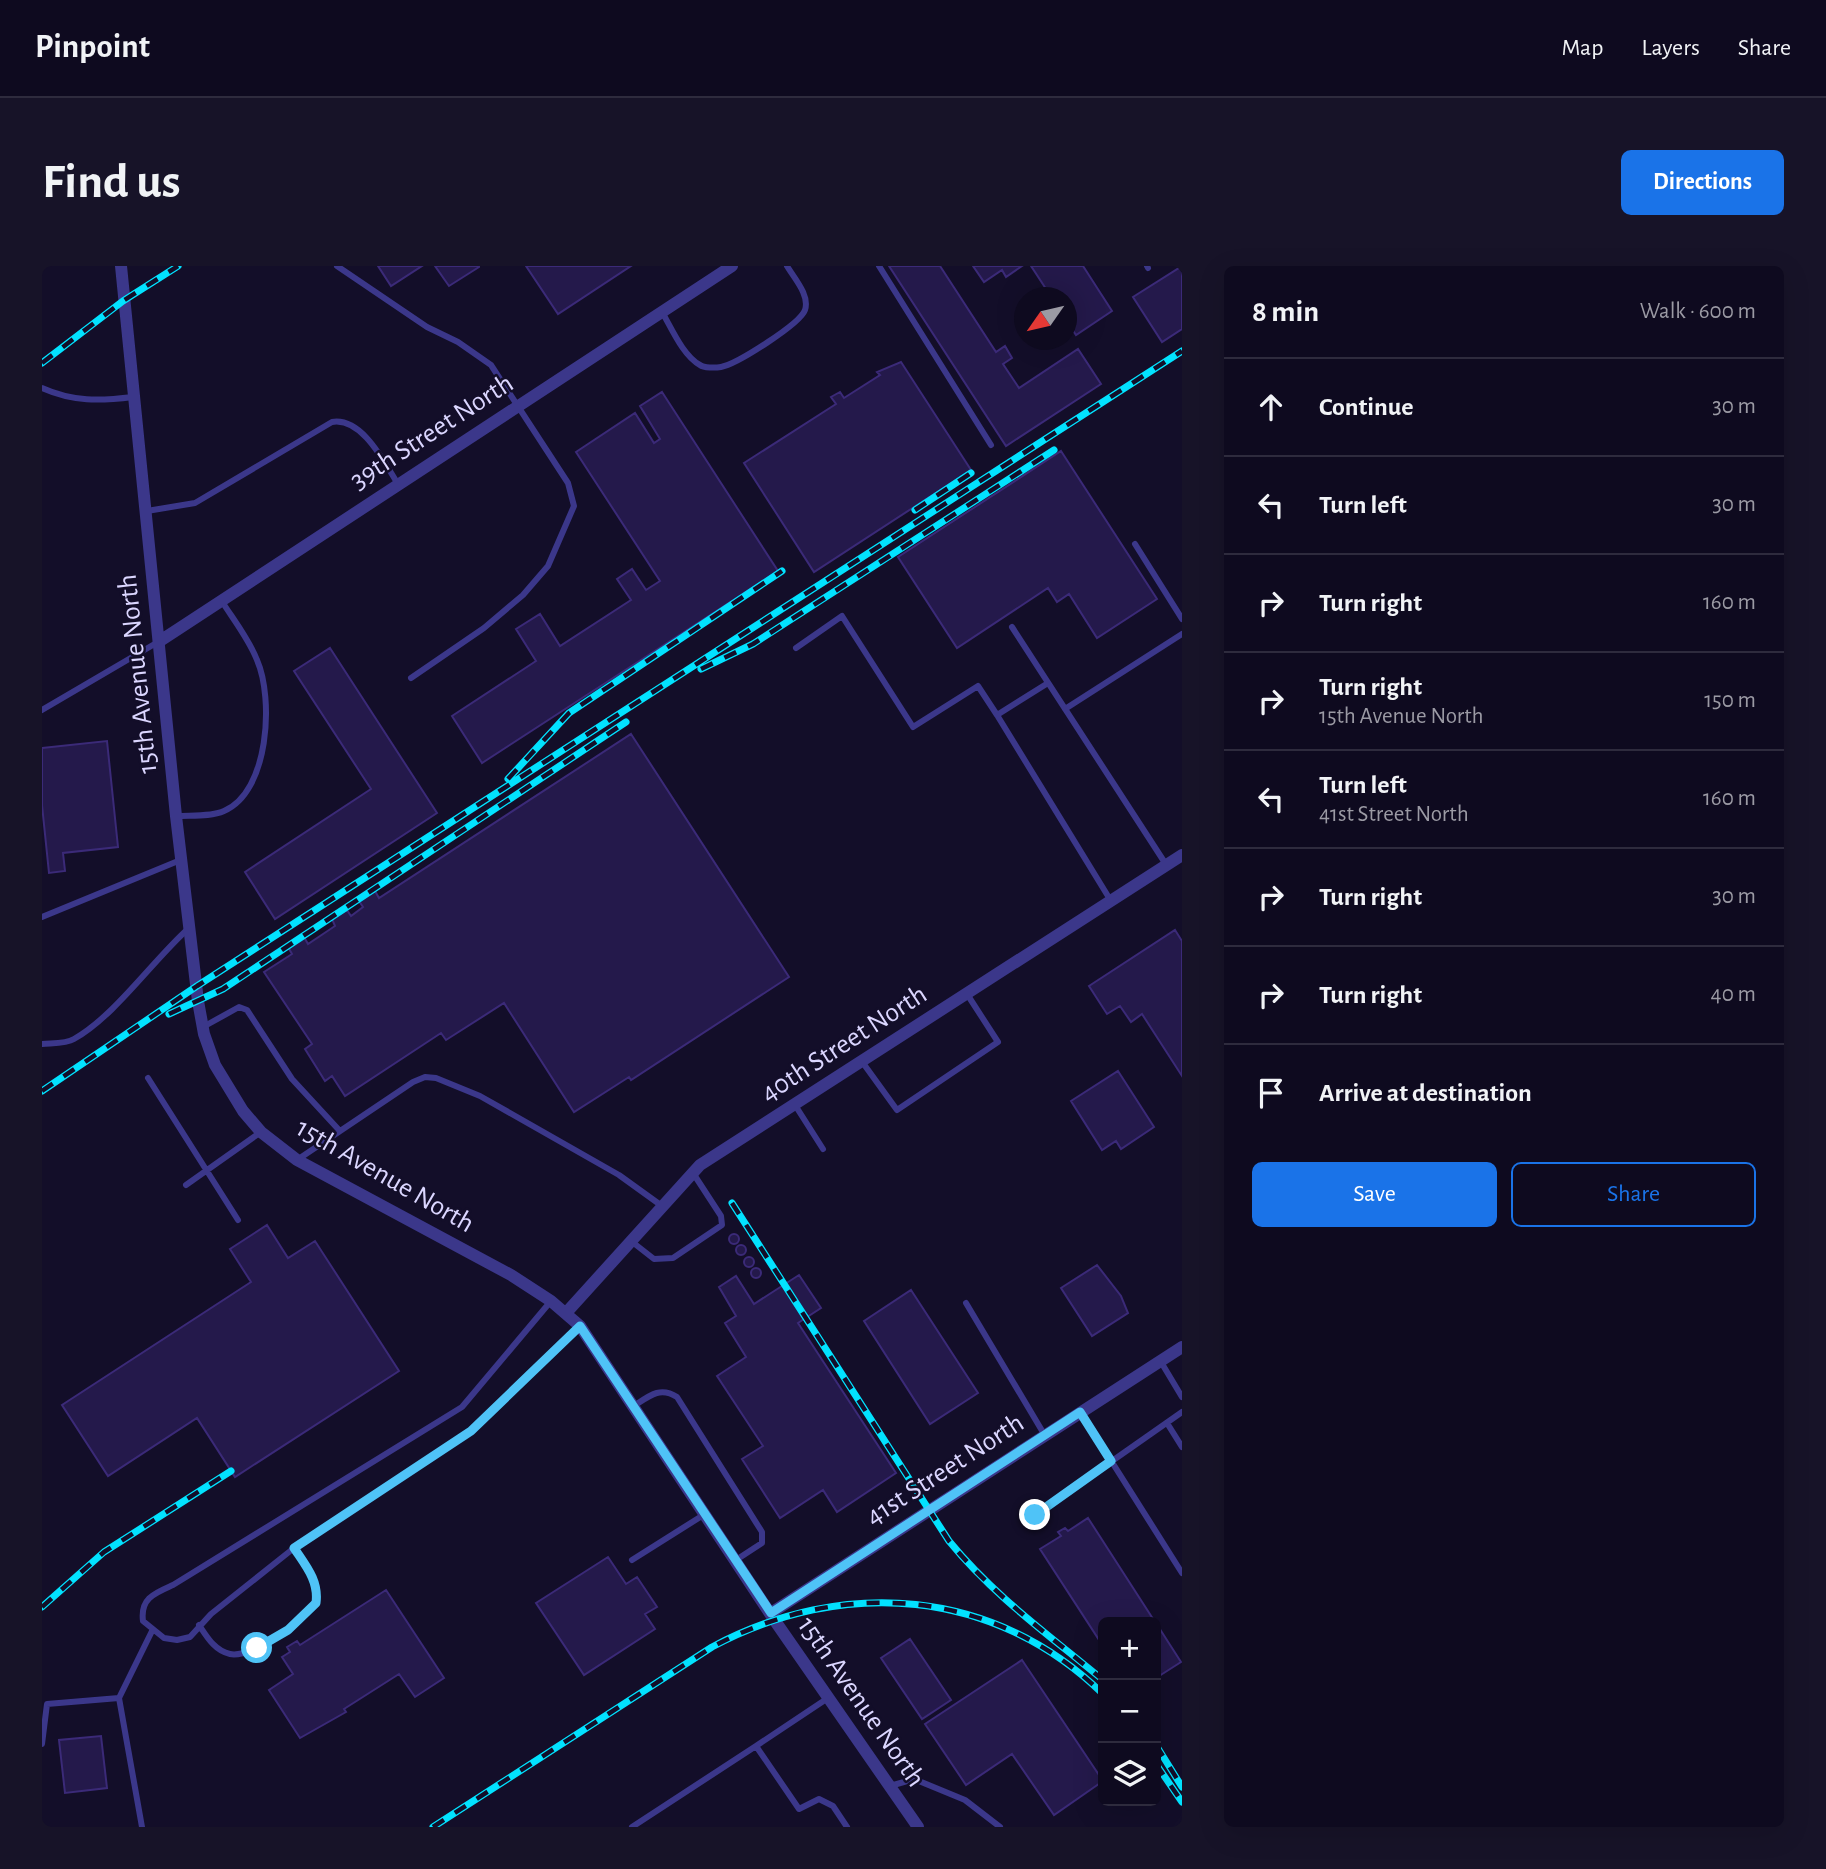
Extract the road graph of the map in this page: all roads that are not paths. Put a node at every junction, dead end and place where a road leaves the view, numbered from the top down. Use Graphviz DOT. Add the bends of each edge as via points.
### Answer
graph roads {
  1 [pos="121,266"];
  2 [pos="337,266"];
  3 [pos="732,266"];
  4 [pos="787,266"];
  5 [pos="879,266"];
  6 [pos="660,310"];
  7 [pos="42,388"];
  8 [pos="133,397"];
  9 [pos="519,406"];
  10 [pos="991,445"];
  11 [pos="398,484"];
  12 [pos="147,511"];
  13 [pos="1135,544"];
  14 [pos="219,599"];
  15 [pos="1182,619"];
  16 [pos="1012,627"];
  17 [pos="1182,634"];
  18 [pos="160,640"];
  19 [pos="796,648"];
  20 [pos="411,678"];
  21 [pos="1048,683"];
  22 [pos="1065,709"];
  23 [pos="42,710"];
  24 [pos="997,715"];
  25 [pos="176,816"];
  26 [pos="1182,855"];
  27 [pos="183,859"];
  28 [pos="1167,866"];
  29 [pos="1112,903"];
  30 [pos="42,916"];
  31 [pos="191,926"];
  32 [pos="967,995"];
  33 [pos="203,1027"];
  34 [pos="42,1044"];
  35 [pos="863,1063"];
  36 [pos="148,1078"];
  37 [pos="795,1105"];
  38 [pos="339,1130"];
  39 [pos="261,1132"];
  40 [pos="823,1149"];
  41 [pos="297,1160"];
  42 [pos="206,1170"];
  43 [pos="693,1173"];
  44 [pos="186,1185"];
  45 [pos="663,1206"];
  46 [pos="238,1220"];
  47 [pos="631,1241"];
  48 [pos="551,1301"];
  49 [pos="965,1303"];
  50 [pos="566,1313"];
  51 [pos="580,1326"];
  52 [pos="1182,1348"];
  53 [pos="1161,1362"];
  54 [pos="1182,1397"];
  55 [pos="633,1407"];
  56 [pos="1080,1412"];
  57 [pos="1182,1412"];
  58 [pos="1167,1423"];
  59 [pos="1044,1434"];
  60 [pos="1182,1447"];
  61 [pos="1111,1461"];
  62 [pos="705,1514"];
  63 [pos="1035,1515"];
  64 [pos="294,1548"];
  65 [pos="632,1560"];
  66 [pos="736,1560"];
  67 [pos="1182,1573"];
  68 [pos="771,1613"];
  69 [pos="200,1625"];
  70 [pos="152,1631"];
  71 [pos="119,1698"];
  72 [pos="828,1698"];
  73 [pos="42,1744"];
  74 [pos="756,1746"];
  75 [pos="890,1786"];
  76 [pos="142,1827"];
  77 [pos="632,1827"];
  78 [pos="847,1827"];
  79 [pos="918,1827"];
  80 [pos="1000,1827"];
  1 -- 8 [label="street, 15th Avenue North"];
  2 -- 9 [label="lane" via="491,365"];
  3 -- 6 [label="street, 39th Street North"];
  4 -- 6 [label="lane" via="806,301 805,310 789,327 731,364 701,366"];
  5 -- 10 [label="lane"];
  6 -- 9 [label="street, 39th Street North"];
  7 -- 8 [label="lane" via="97,401"];
  8 -- 12 [label="street, 15th Avenue North"];
  9 -- 11 [label="street, 39th Street North"];
  9 -- 20 [label="lane" via="568,483 574,506 566,530 548,566 523,595"];
  11 -- 12 [label="lane" via="353,425 342,420 195,503"];
  11 -- 14 [label="street, 39th Street North"];
  12 -- 18 [label="street, 15th Avenue North"];
  13 -- 15 [label="lane"];
  14 -- 18 [label="street, 39th Street North"];
  14 -- 25 [label="lane" via="257,660 266,702 263,748 248,793 238,803 222,812"];
  16 -- 21 [label="lane"];
  17 -- 22 [label="lane"];
  18 -- 23 [label="lane"];
  18 -- 25 [label="street, 15th Avenue North"];
  19 -- 24 [label="lane" via="842,616 913,727 978,686"];
  21 -- 22 [label="lane"];
  21 -- 24 [label="lane"];
  22 -- 28 [label="lane"];
  24 -- 29 [label="lane"];
  25 -- 27 [label="street, 15th Avenue North"];
  26 -- 28 [label="street, 40th Street North"];
  27 -- 30 [label="lane"];
  27 -- 31 [label="street, 15th Avenue North"];
  28 -- 29 [label="street, 40th Street North"];
  29 -- 32 [label="street, 40th Street North"];
  31 -- 33 [label="street, 15th Avenue North"];
  31 -- 34 [label="lane" via="103,1018 72,1041"];
  32 -- 35 [label="street, 40th Street North"];
  32 -- 35 [label="lane" via="998,1042 897,1111"];
  33 -- 38 [label="lane" via="239,1007 247,1010 292,1079"];
  33 -- 39 [label="street, 15th Avenue North" via="227,1089"];
  35 -- 37 [label="street, 40th Street North"];
  36 -- 42 [label="lane"];
  37 -- 40 [label="lane"];
  37 -- 43 [label="street, 40th Street North"];
  38 -- 41 [label="lane"];
  38 -- 45 [label="lane" via="413,1082 436,1078 480,1096 619,1175"];
  39 -- 41 [label="street, 15th Avenue North"];
  39 -- 42 [label="lane"];
  41 -- 48 [label="street, 15th Avenue North"];
  42 -- 44 [label="lane"];
  42 -- 46 [label="lane"];
  43 -- 45 [label="street, 40th Street North"];
  43 -- 47 [label="lane" via="715,1205 722,1225 673,1258 654,1259"];
  45 -- 47 [label="street, 40th Street North"];
  47 -- 50 [label="street, 40th Street North"];
  48 -- 50 [label="street, 15th Avenue North"];
  48 -- 70 [label="lane" via="462,1407 173,1585 149,1595 142,1609 143,1621"];
  49 -- 59 [label="lane"];
  50 -- 51 [label="street, 15th Avenue North"];
  51 -- 55 [label="street, 15th Avenue North"];
  51 -- 64 [label="lane" via="471,1431"];
  52 -- 53 [label="street, 41st Street North"];
  53 -- 54 [label="lane"];
  53 -- 56 [label="street, 41st Street North"];
  55 -- 62 [label="street, 15th Avenue North"];
  55 -- 66 [label="lane" via="657,1392 677,1397 762,1532 762,1543"];
  56 -- 59 [label="street, 41st Street North"];
  56 -- 61 [label="lane"];
  57 -- 58 [label="lane"];
  58 -- 60 [label="lane"];
  58 -- 61 [label="lane"];
  59 -- 68 [label="street, 41st Street North"];
  61 -- 63 [label="lane"];
  61 -- 67 [label="lane"];
  62 -- 65 [label="lane"];
  62 -- 66 [label="street, 15th Avenue North"];
  64 -- 69 [label="lane"];
  64 -- 69 [label="lane" via="317,1592 316,1603 305,1616 257,1648 234,1656 221,1651"];
  66 -- 68 [label="street, 15th Avenue North"];
  68 -- 72 [label="street, 15th Avenue North"];
  69 -- 70 [label="lane" via="190,1637 177,1640"];
  70 -- 71 [label="lane"];
  71 -- 73 [label="lane" via="47,1704"];
  71 -- 76 [label="lane"];
  72 -- 74 [label="lane"];
  72 -- 75 [label="street, 15th Avenue North"];
  74 -- 77 [label="lane"];
  74 -- 78 [label="lane" via="799,1809 819,1799 827,1802"];
  75 -- 79 [label="street, 15th Avenue North"];
  75 -- 80 [label="lane" via="915,1779 965,1800"];
}
